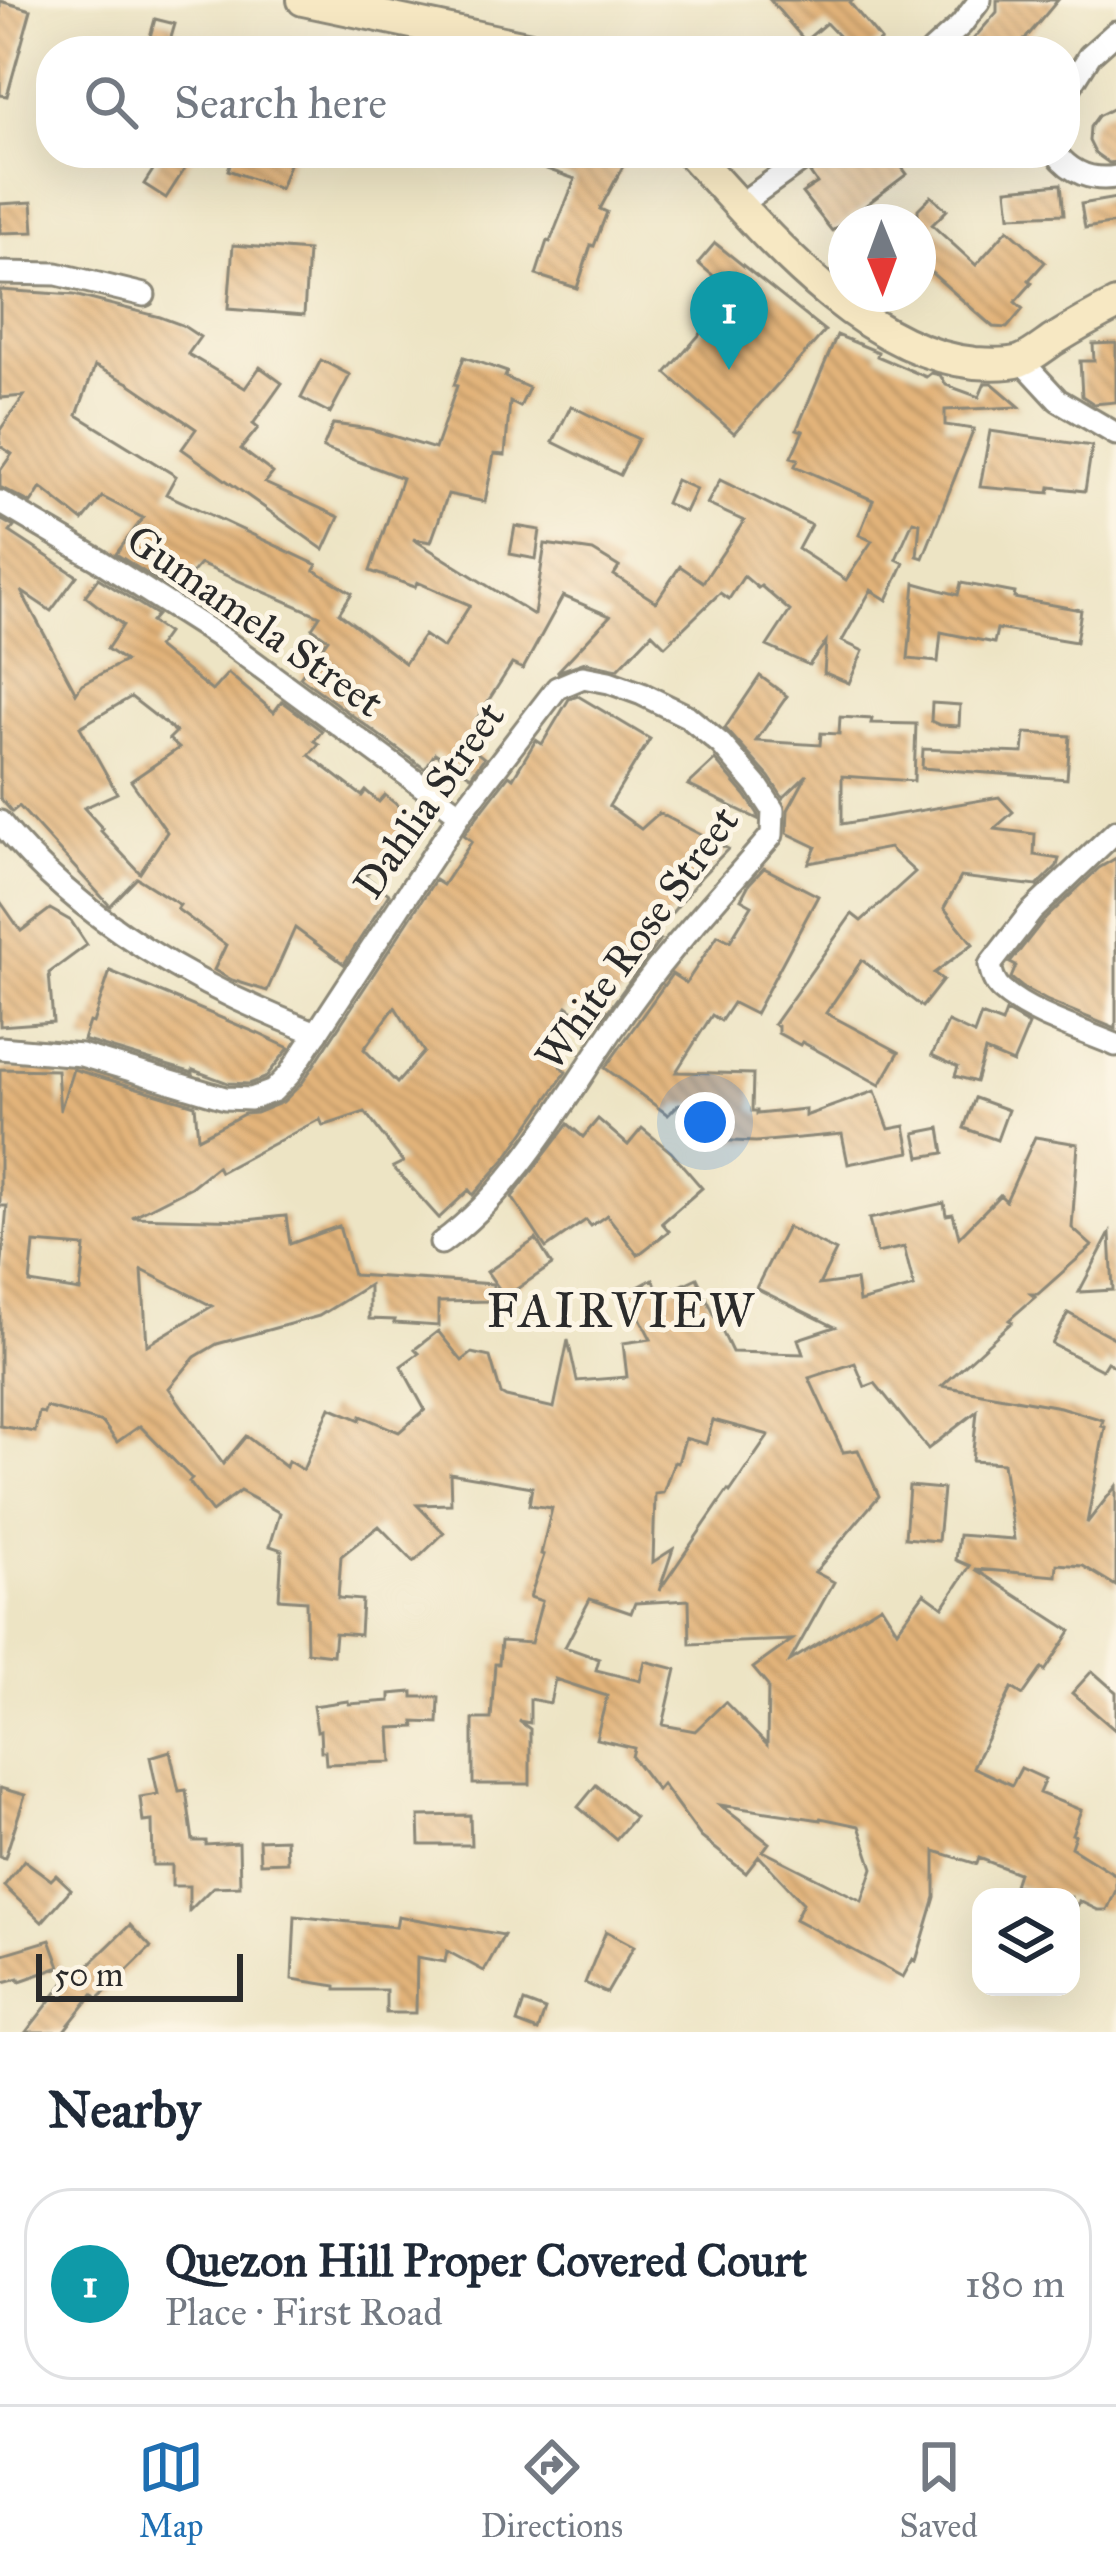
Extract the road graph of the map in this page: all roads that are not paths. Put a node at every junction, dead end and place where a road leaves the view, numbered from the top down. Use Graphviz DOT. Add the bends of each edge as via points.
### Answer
graph roads {
  1 [pos="303,0"];
  2 [pos="980,0"];
  3 [pos="1116,32"];
  4 [pos="474,36"];
  5 [pos="949,36"];
  6 [pos="1080,71"];
  7 [pos="705,168"];
  8 [pos="791,168"];
  9 [pos="1070,168"];
  10 [pos="1116,177"];
  11 [pos="739,205"];
  12 [pos="0,273"];
  13 [pos="144,295"];
  14 [pos="1116,305"];
  15 [pos="1022,361"];
  16 [pos="1116,434"];
  17 [pos="0,502"];
  18 [pos="641,694"];
  19 [pos="460,814"];
  20 [pos="0,822"];
  21 [pos="1116,831"];
  22 [pos="317,1033"];
  23 [pos="1116,1045"];
  24 [pos="0,1048"];
  25 [pos="441,1243"];
  1 -- 4 [label="street"];
  2 -- 5 [label="street"];
  3 -- 6 [label="street"];
  7 -- 11 [label="street"];
  8 -- 11 [label="street"];
  9 -- 10 [label="street"];
  11 -- 15 [label="street" via="810,278 890,333 954,361"];
  12 -- 13 [label="street" via="57,274"];
  14 -- 15 [label="street"];
  15 -- 16 [label="street" via="1058,400"];
  17 -- 19 [label="street, Gumamela Street" via="224,640"];
  18 -- 19 [label="street, Dahlia Street" via="583,677 557,688"];
  18 -- 25 [label="street, White Rose Street" via="721,744 773,810 772,835 619,1019 546,1132"];
  19 -- 22 [label="street, Dahlia Street"];
  20 -- 22 [label="street" via="110,923 207,984"];
  21 -- 23 [label="street" via="1031,912 990,965 1000,988 1019,1001"];
  22 -- 24 [label="street, Dahlia Street" via="273,1091 251,1099 81,1055"];
}
